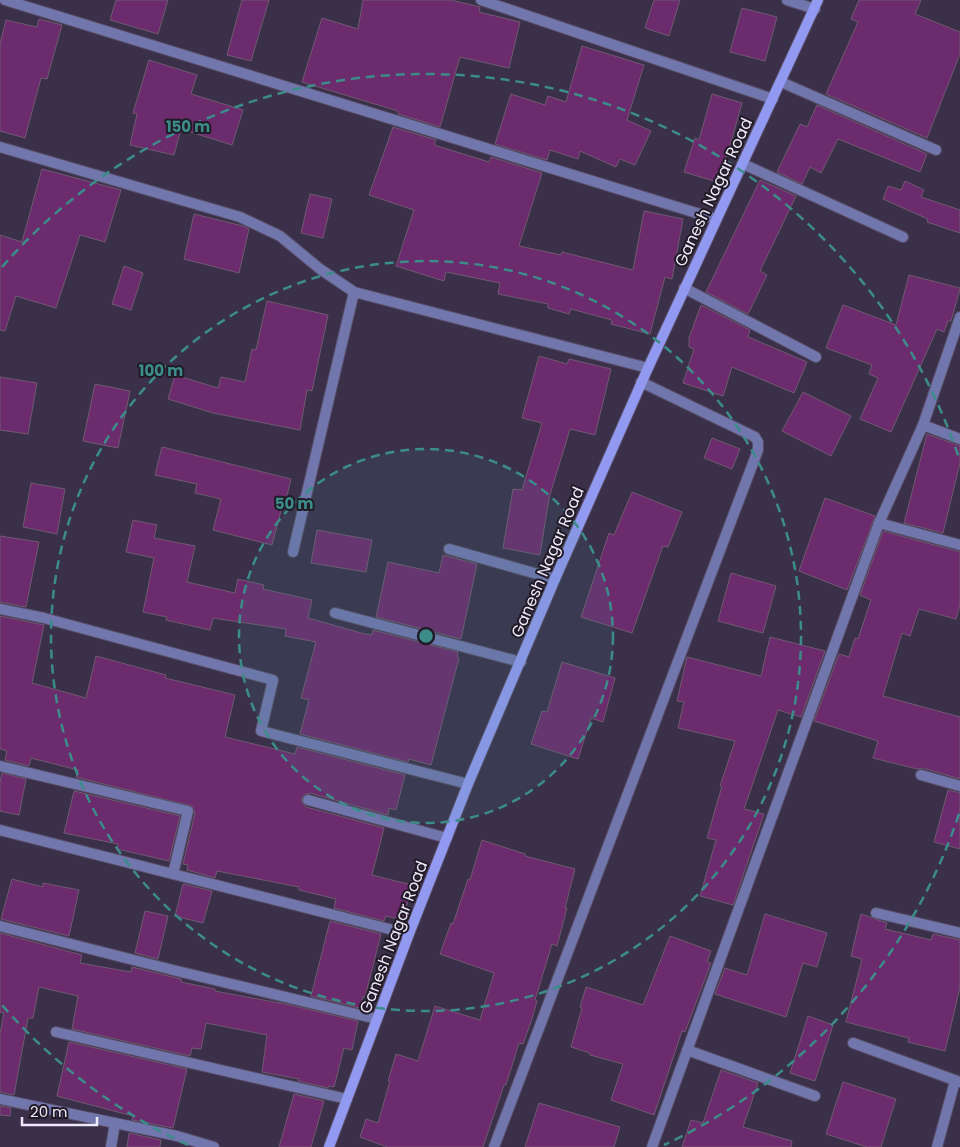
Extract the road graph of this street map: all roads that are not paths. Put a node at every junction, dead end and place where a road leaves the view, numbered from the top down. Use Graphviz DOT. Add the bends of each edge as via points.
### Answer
graph roads {
  1 [pos="6,0"];
  2 [pos="481,0"];
  3 [pos="788,0"];
  4 [pos="817,4"];
  5 [pos="781,82"];
  6 [pos="773,99"];
  7 [pos="0,147"];
  8 [pos="936,150"];
  9 [pos="743,164"];
  10 [pos="716,219"];
  11 [pos="903,237"];
  12 [pos="684,288"];
  13 [pos="354,292"];
  14 [pos="960,317"];
  15 [pos="816,357"];
  16 [pos="648,368"];
  17 [pos="641,382"];
  18 [pos="923,424"];
  19 [pos="960,439"];
  20 [pos="879,522"];
  21 [pos="960,545"];
  22 [pos="449,549"];
  23 [pos="293,552"];
  24 [pos="555,579"];
  25 [pos="0,609"];
  26 [pos="334,613"];
  27 [pos="521,662"];
  28 [pos="0,766"];
  29 [pos="921,775"];
  30 [pos="468,784"];
  31 [pos="960,786"];
  32 [pos="308,800"];
  33 [pos="0,830"];
  34 [pos="447,838"];
  35 [pos="173,874"];
  36 [pos="876,912"];
  37 [pos="0,926"];
  38 [pos="960,933"];
  39 [pos="409,934"];
  40 [pos="377,1019"];
  41 [pos="56,1032"];
  42 [pos="853,1043"];
  43 [pos="687,1050"];
  44 [pos="958,1081"];
  45 [pos="815,1096"];
  46 [pos="0,1099"];
  47 [pos="346,1099"];
  48 [pos="114,1123"];
  49 [pos="331,1146"];
  50 [pos="111,1147"];
  51 [pos="214,1147"];
  52 [pos="494,1147"];
  53 [pos="652,1147"];
  54 [pos="937,1147"];
  1 -- 10 [label="street"];
  2 -- 6 [label="street"];
  3 -- 4 [label="street"];
  4 -- 5 [label="street, Ganesh Nagar Road"];
  5 -- 6 [label="street, Ganesh Nagar Road"];
  5 -- 8 [label="street"];
  6 -- 9 [label="street, Ganesh Nagar Road"];
  7 -- 13 [label="street" via="240,217 280,236"];
  9 -- 10 [label="street, Ganesh Nagar Road"];
  9 -- 11 [label="street"];
  10 -- 12 [label="street, Ganesh Nagar Road"];
  12 -- 15 [label="street"];
  12 -- 16 [label="street, Ganesh Nagar Road"];
  13 -- 16 [label="street"];
  13 -- 23 [label="street"];
  14 -- 18 [label="street"];
  16 -- 17 [label="street, Ganesh Nagar Road"];
  17 -- 24 [label="street, Ganesh Nagar Road"];
  17 -- 52 [label="street" via="755,437 758,450"];
  18 -- 19 [label="street"];
  18 -- 20 [label="street"];
  20 -- 21 [label="street"];
  20 -- 43 [label="street"];
  22 -- 24 [label="street"];
  24 -- 27 [label="street, Ganesh Nagar Road"];
  25 -- 30 [label="street" via="273,680 261,731"];
  26 -- 27 [label="street"];
  27 -- 30 [label="street, Ganesh Nagar Road"];
  28 -- 35 [label="street" via="188,811"];
  29 -- 31 [label="street"];
  30 -- 34 [label="street, Ganesh Nagar Road"];
  32 -- 34 [label="street"];
  33 -- 35 [label="street"];
  34 -- 39 [label="street, Ganesh Nagar Road"];
  35 -- 39 [label="street"];
  36 -- 38 [label="street"];
  37 -- 40 [label="street"];
  39 -- 40 [label="street, Ganesh Nagar Road"];
  40 -- 47 [label="street, Ganesh Nagar Road"];
  41 -- 47 [label="street"];
  42 -- 44 [label="street"];
  43 -- 45 [label="street"];
  43 -- 53 [label="street"];
  44 -- 54 [label="street"];
  46 -- 48 [label="street"];
  47 -- 49 [label="street, Ganesh Nagar Road"];
  48 -- 50 [label="street"];
  48 -- 51 [label="street"];
}
